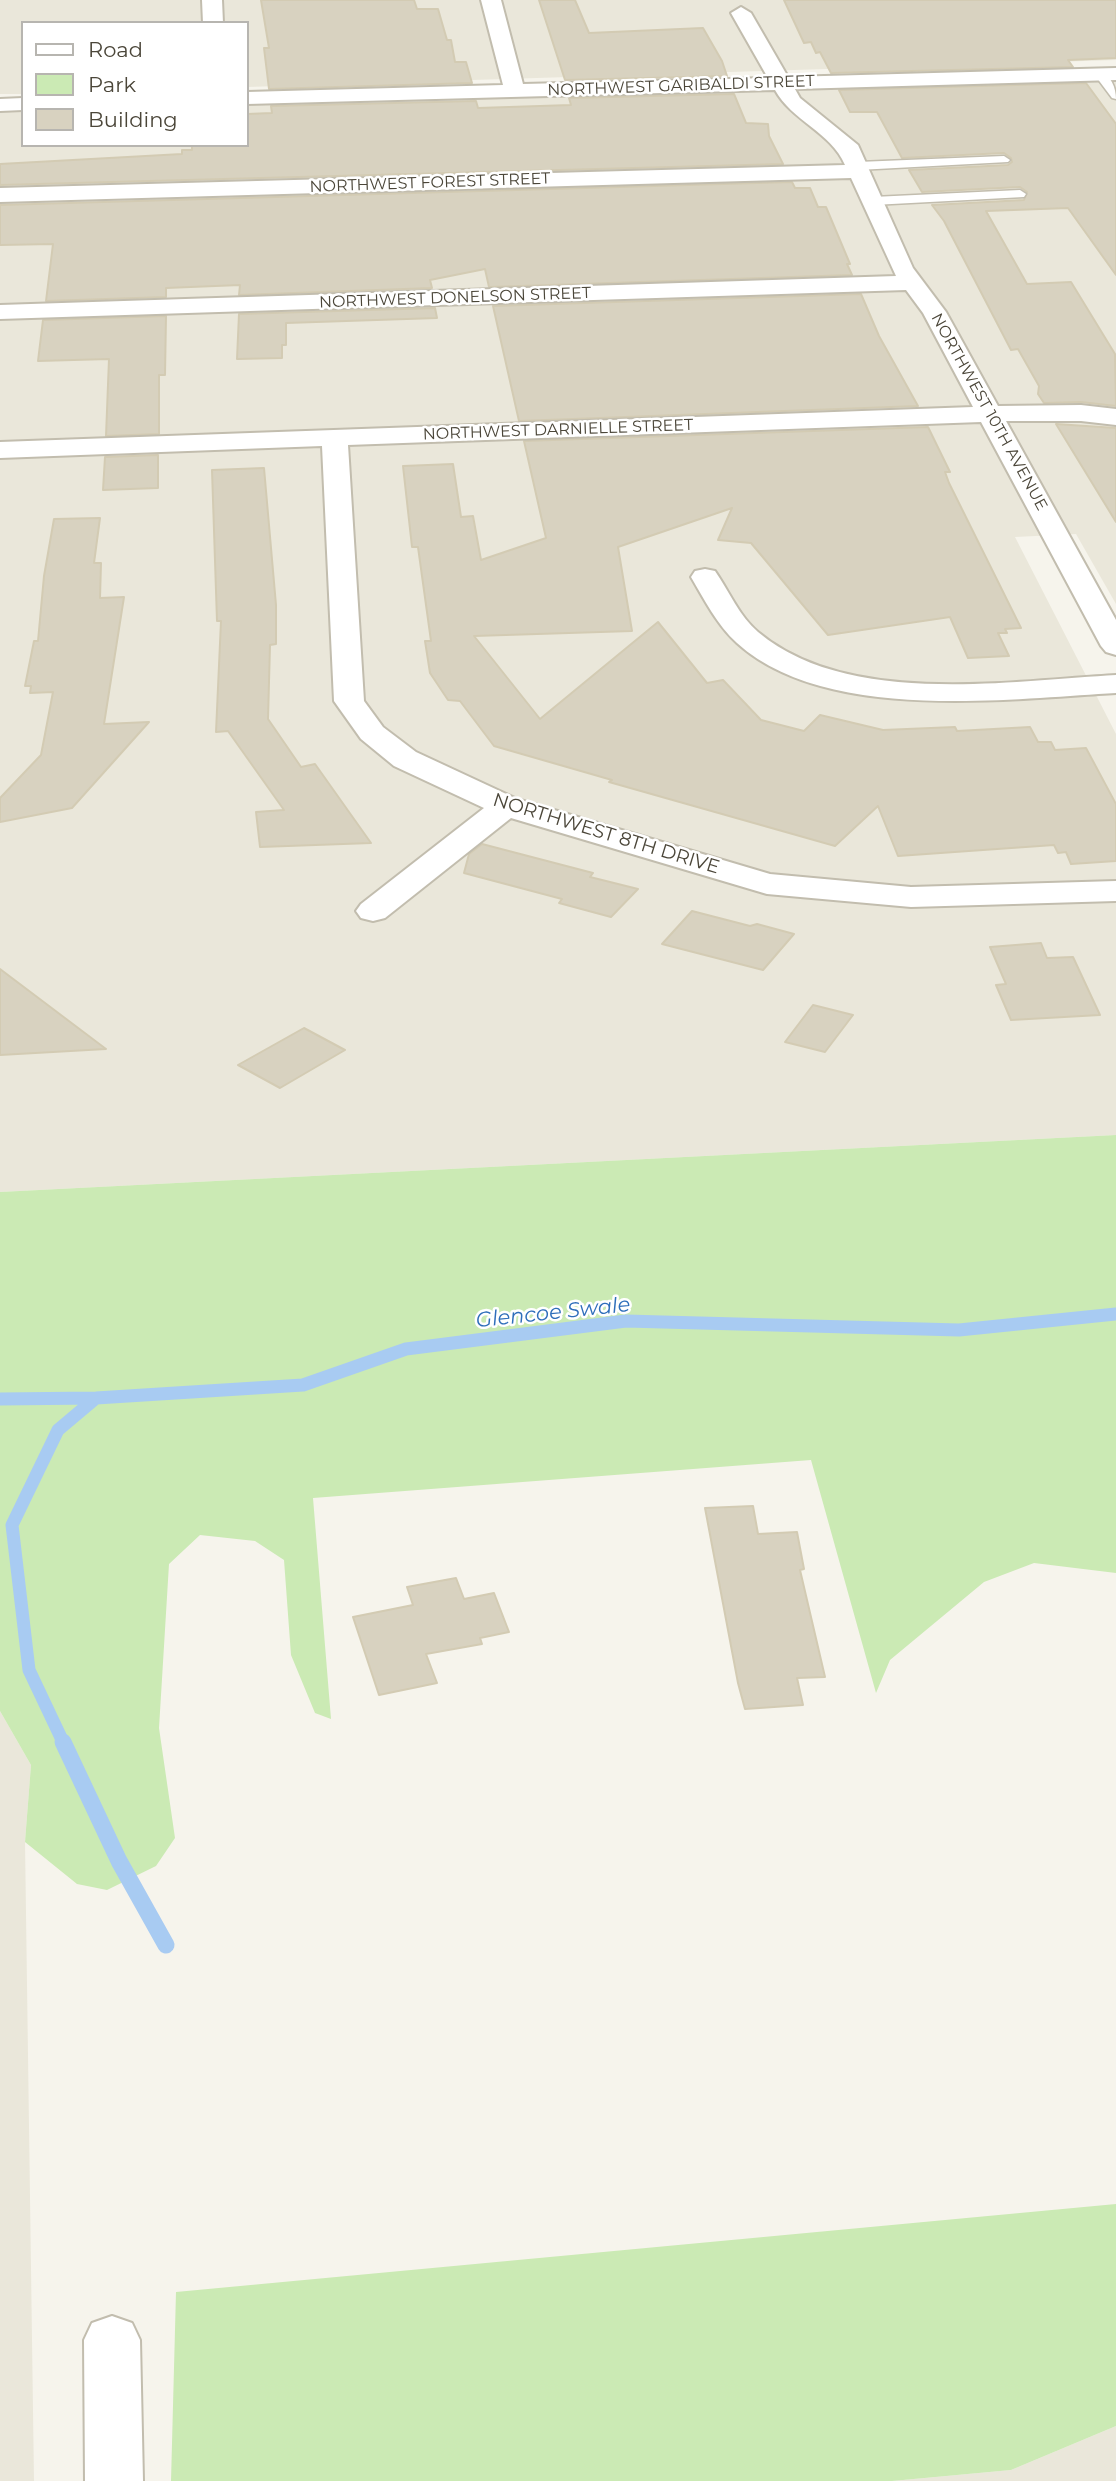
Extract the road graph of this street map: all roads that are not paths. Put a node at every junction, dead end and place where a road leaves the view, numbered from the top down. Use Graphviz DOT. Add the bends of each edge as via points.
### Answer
graph roads {
  1 [pos="212,0"];
  2 [pos="491,0"];
  3 [pos="741,13"];
  4 [pos="213,21"];
  5 [pos="1108,74"];
  6 [pos="780,83"];
  7 [pos="515,91"];
  8 [pos="1116,96"];
  9 [pos="248,98"];
  10 [pos="21,104"];
  11 [pos="0,105"];
  12 [pos="1004,160"];
  13 [pos="859,168"];
  14 [pos="1020,194"];
  15 [pos="0,195"];
  16 [pos="873,201"];
  17 [pos="911,283"];
  18 [pos="0,312"];
  19 [pos="992,414"];
  20 [pos="1116,417"];
  21 [pos="335,438"];
  22 [pos="1,457"];
  23 [pos="705,577"];
  24 [pos="1116,646"];
  25 [pos="1116,684"];
  26 [pos="506,806"];
  27 [pos="1116,891"];
  28 [pos="373,911"];
  29 [pos="112,2340"];
  30 [pos="114,2481"];
  1 -- 4 [label="street"];
  2 -- 7 [label="street"];
  3 -- 6 [label="street, NORTHWEST 10TH AVENUE"];
  5 -- 6 [label="street, NORTHWEST GARIBALDI STREET"];
  5 -- 8 [label="lane"];
  6 -- 7 [label="street, NORTHWEST GARIBALDI STREET"];
  6 -- 13 [label="street, NORTHWEST 10TH AVENUE" via="799,110 847,145"];
  7 -- 9 [label="street, NORTHWEST GARIBALDI STREET"];
  10 -- 11 [label="street"];
  12 -- 13 [label="lane"];
  13 -- 15 [label="street, NORTHWEST FOREST STREET"];
  13 -- 16 [label="street, NORTHWEST 10TH AVENUE"];
  14 -- 16 [label="lane"];
  16 -- 17 [label="street, NORTHWEST 10TH AVENUE"];
  17 -- 18 [label="street, NORTHWEST DONELSON STREET"];
  17 -- 19 [label="street, NORTHWEST 10TH AVENUE" via="934,312"];
  19 -- 20 [label="street, NORTHWEST DARNIELLE STREET"];
  19 -- 21 [label="street, NORTHWEST DARNIELLE STREET"];
  19 -- 24 [label="street, NORTHWEST 10TH AVENUE"];
  21 -- 22 [label="street, NORTHWEST DARNIELLE STREET"];
  21 -- 26 [label="street, NORTHWEST 8TH DRIVE" via="349,701 372,733 405,759"];
  23 -- 25 [label="street" via="748,639 783,662 835,681 895,691 942,692"];
  26 -- 27 [label="street, NORTHWEST 8TH DRIVE" via="767,884 911,897"];
  26 -- 28 [label="street"];
  29 -- 30 [label="street"];
}
